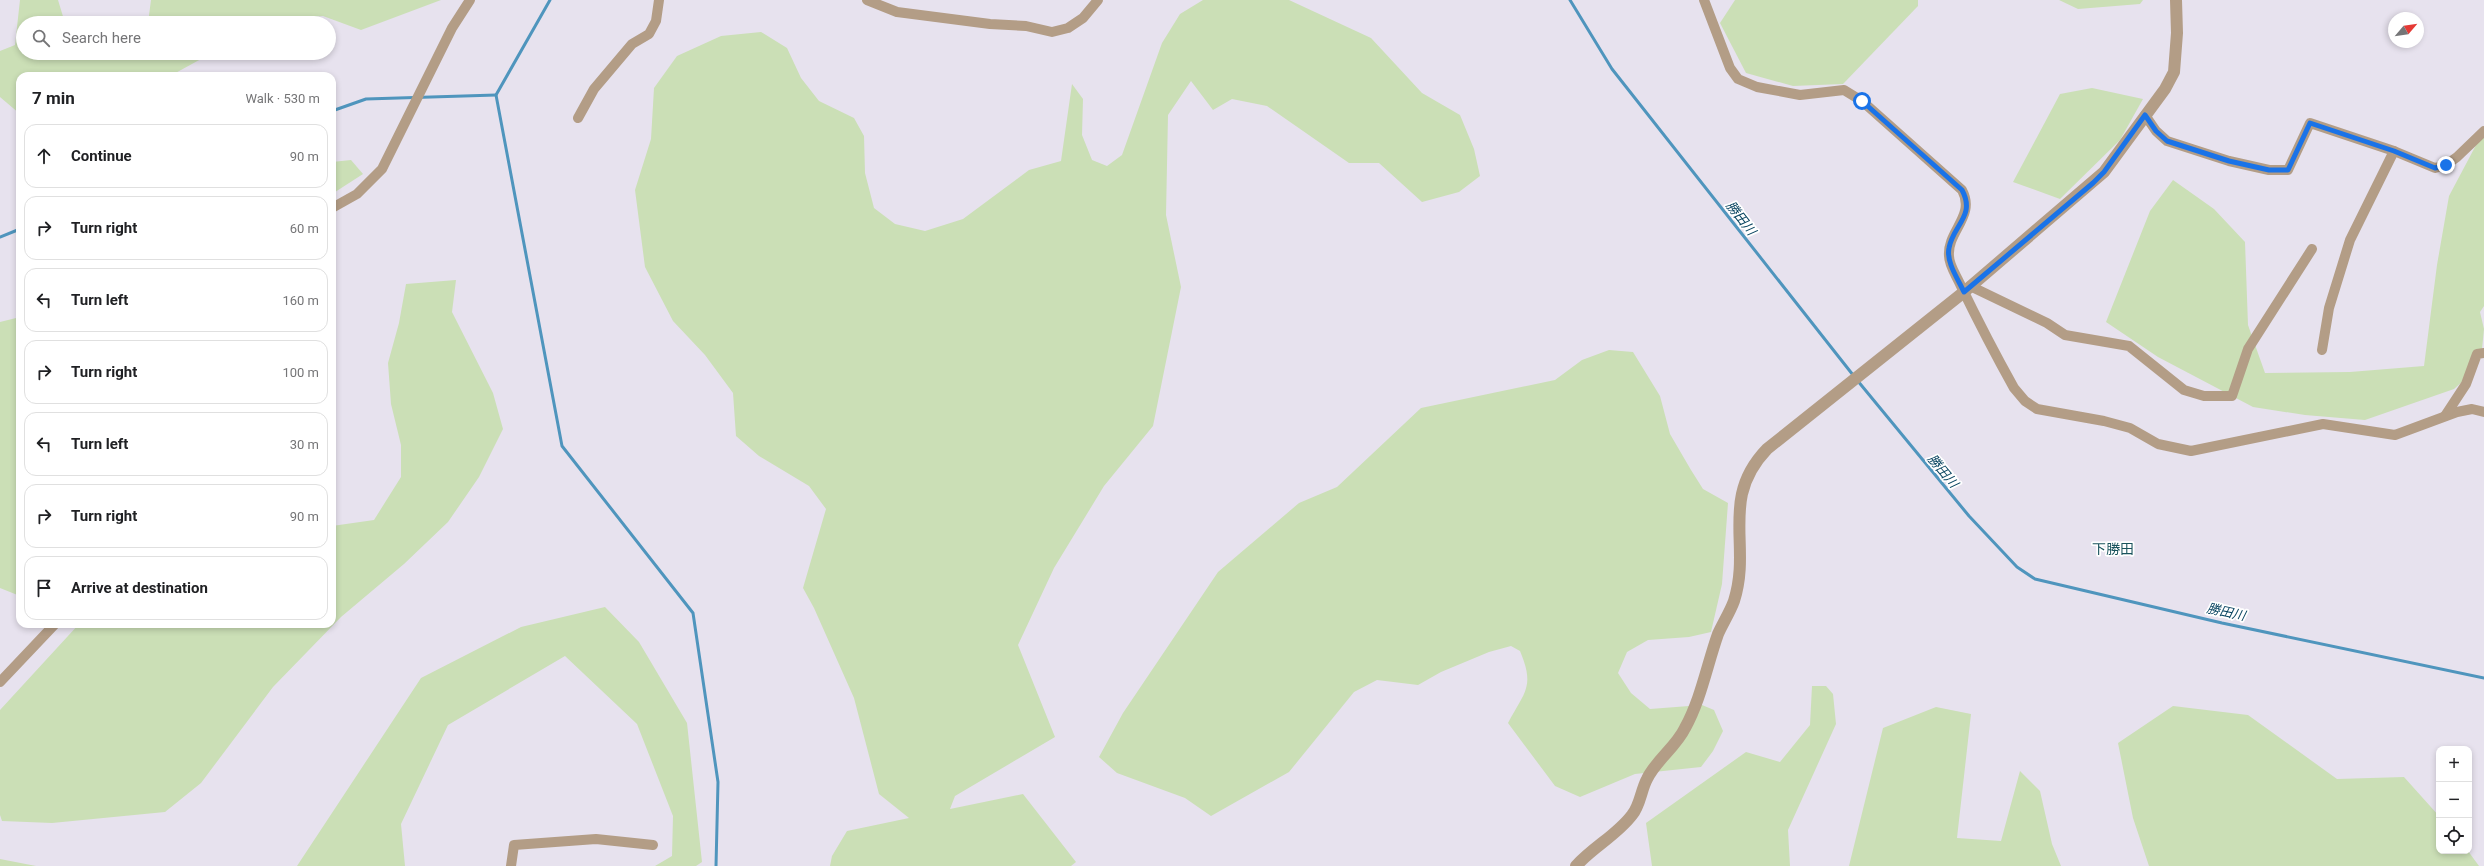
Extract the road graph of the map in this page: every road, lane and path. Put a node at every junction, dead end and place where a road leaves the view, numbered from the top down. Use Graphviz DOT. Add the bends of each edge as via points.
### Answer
graph roads {
  1 [pos="470,0"];
  2 [pos="659,0"];
  3 [pos="867,0"];
  4 [pos="1098,0"];
  5 [pos="1704,0"];
  6 [pos="2176,0"];
  7 [pos="2145,115"];
  8 [pos="578,118"];
  9 [pos="2484,131"];
  10 [pos="2394,151"];
  11 [pos="336,206"];
  12 [pos="2312,249"];
  13 [pos="1967,289"];
  14 [pos="2322,350"];
  15 [pos="2484,353"];
  16 [pos="2484,412"];
  17 [pos="2445,416"];
  18 [pos="51,628"];
  19 [pos="0,682"];
  20 [pos="653,845"];
  21 [pos="510,866"];
  22 [pos="1576,866"];
  1 -- 11 [label="street" via="452,28 382,169 357,194"];
  2 -- 8 [label="street" via="656,21 649,34 632,44 594,88"];
  3 -- 4 [label="street" via="897,12 1026,26 1052,32 1068,28 1083,18"];
  5 -- 13 [label="street" via="1730,68 1738,79 1757,87 1800,95 1836,89 1852,94 1962,190 1966,198 1965,214 1949,247 1949,257"];
  6 -- 7 [label="street" via="2177,46 2174,72 2165,89"];
  7 -- 10 [label="street" via="2167,141 2229,161 2269,170 2288,170 2310,123"];
  7 -- 13 [label="street" via="2104,172 2093,183"];
  9 -- 10 [label="street" via="2457,158 2435,168"];
  10 -- 14 [label="street" via="2350,240 2329,308"];
  12 -- 13 [label="street" via="2248,349 2232,396 2204,396 2184,390 2129,346 2064,335 2047,323"];
  13 -- 17 [label="street" via="2007,376 2025,401 2037,409 2130,428 2158,444 2174,449 2191,452 2323,424 2395,435"];
  13 -- 22 [label="street" via="1767,449 1757,460 1742,488 1738,583 1734,601 1719,633 1685,730 1665,752 1647,778 1634,814"];
  15 -- 17 [label="street" via="2477,354 2466,384"];
  16 -- 17 [label="street" via="2472,409"];
  18 -- 19 [label="street"];
  20 -- 21 [label="street" via="596,839 514,845"];
}
